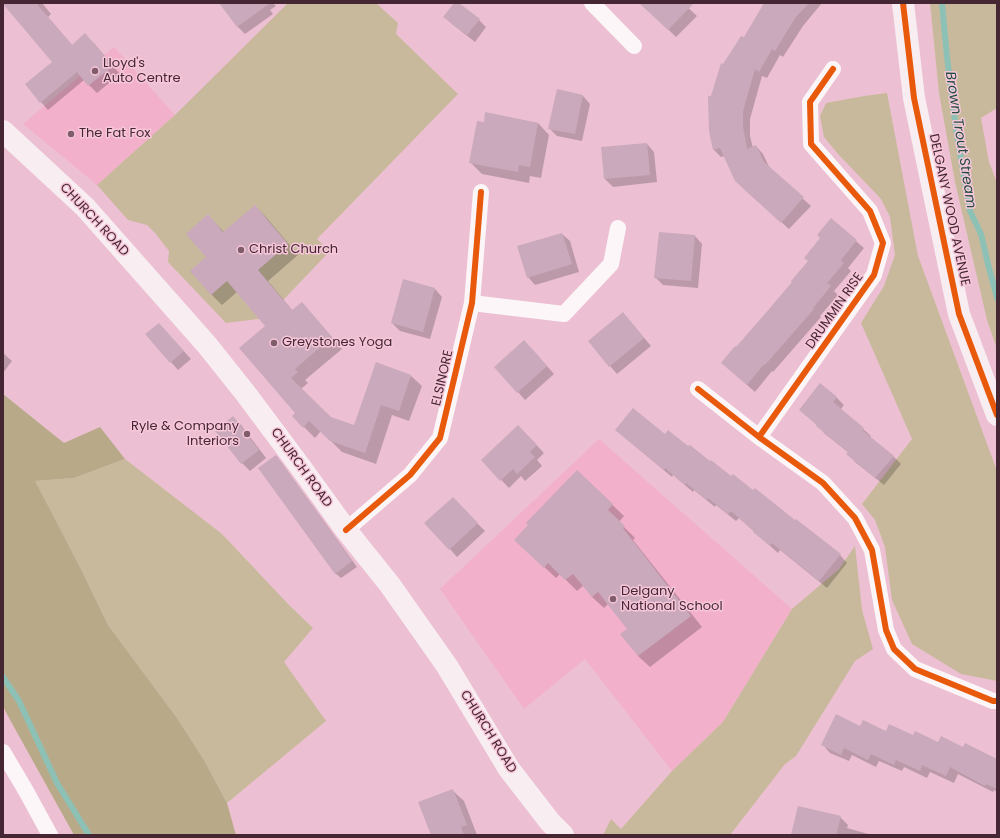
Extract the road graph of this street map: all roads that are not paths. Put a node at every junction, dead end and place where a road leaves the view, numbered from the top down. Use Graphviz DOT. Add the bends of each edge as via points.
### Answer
graph roads {
  1 [pos="592,3"];
  2 [pos="903,3"];
  3 [pos="634,46"];
  4 [pos="832,69"];
  5 [pos="3,131"];
  6 [pos="481,192"];
  7 [pos="618,228"];
  8 [pos="472,303"];
  9 [pos="698,389"];
  10 [pos="997,415"];
  11 [pos="759,437"];
  12 [pos="346,530"];
  13 [pos="997,701"];
  14 [pos="3,752"];
  15 [pos="50,835"];
  16 [pos="563,835"];
  1 -- 3 [label="street"];
  2 -- 10 [label="main road, DELGANY WOOD AVENUE" via="914,98 959,314"];
  4 -- 11 [label="street, DRUMMIN RISE" via="810,102 811,144 870,211 883,243 874,274"];
  5 -- 12 [label="main road, CHURCH ROAD" via="85,207 207,345"];
  6 -- 8 [label="street, ELSINORE"];
  7 -- 8 [label="street" via="611,264 564,314"];
  8 -- 12 [label="street, ELSINORE" via="440,438 410,475"];
  9 -- 11 [label="street"];
  11 -- 13 [label="street" via="823,483 855,518 872,550 886,630 894,649 915,669"];
  12 -- 16 [label="main road, CHURCH ROAD" via="390,584 447,666 510,769"];
  14 -- 15 [label="street"];
}
